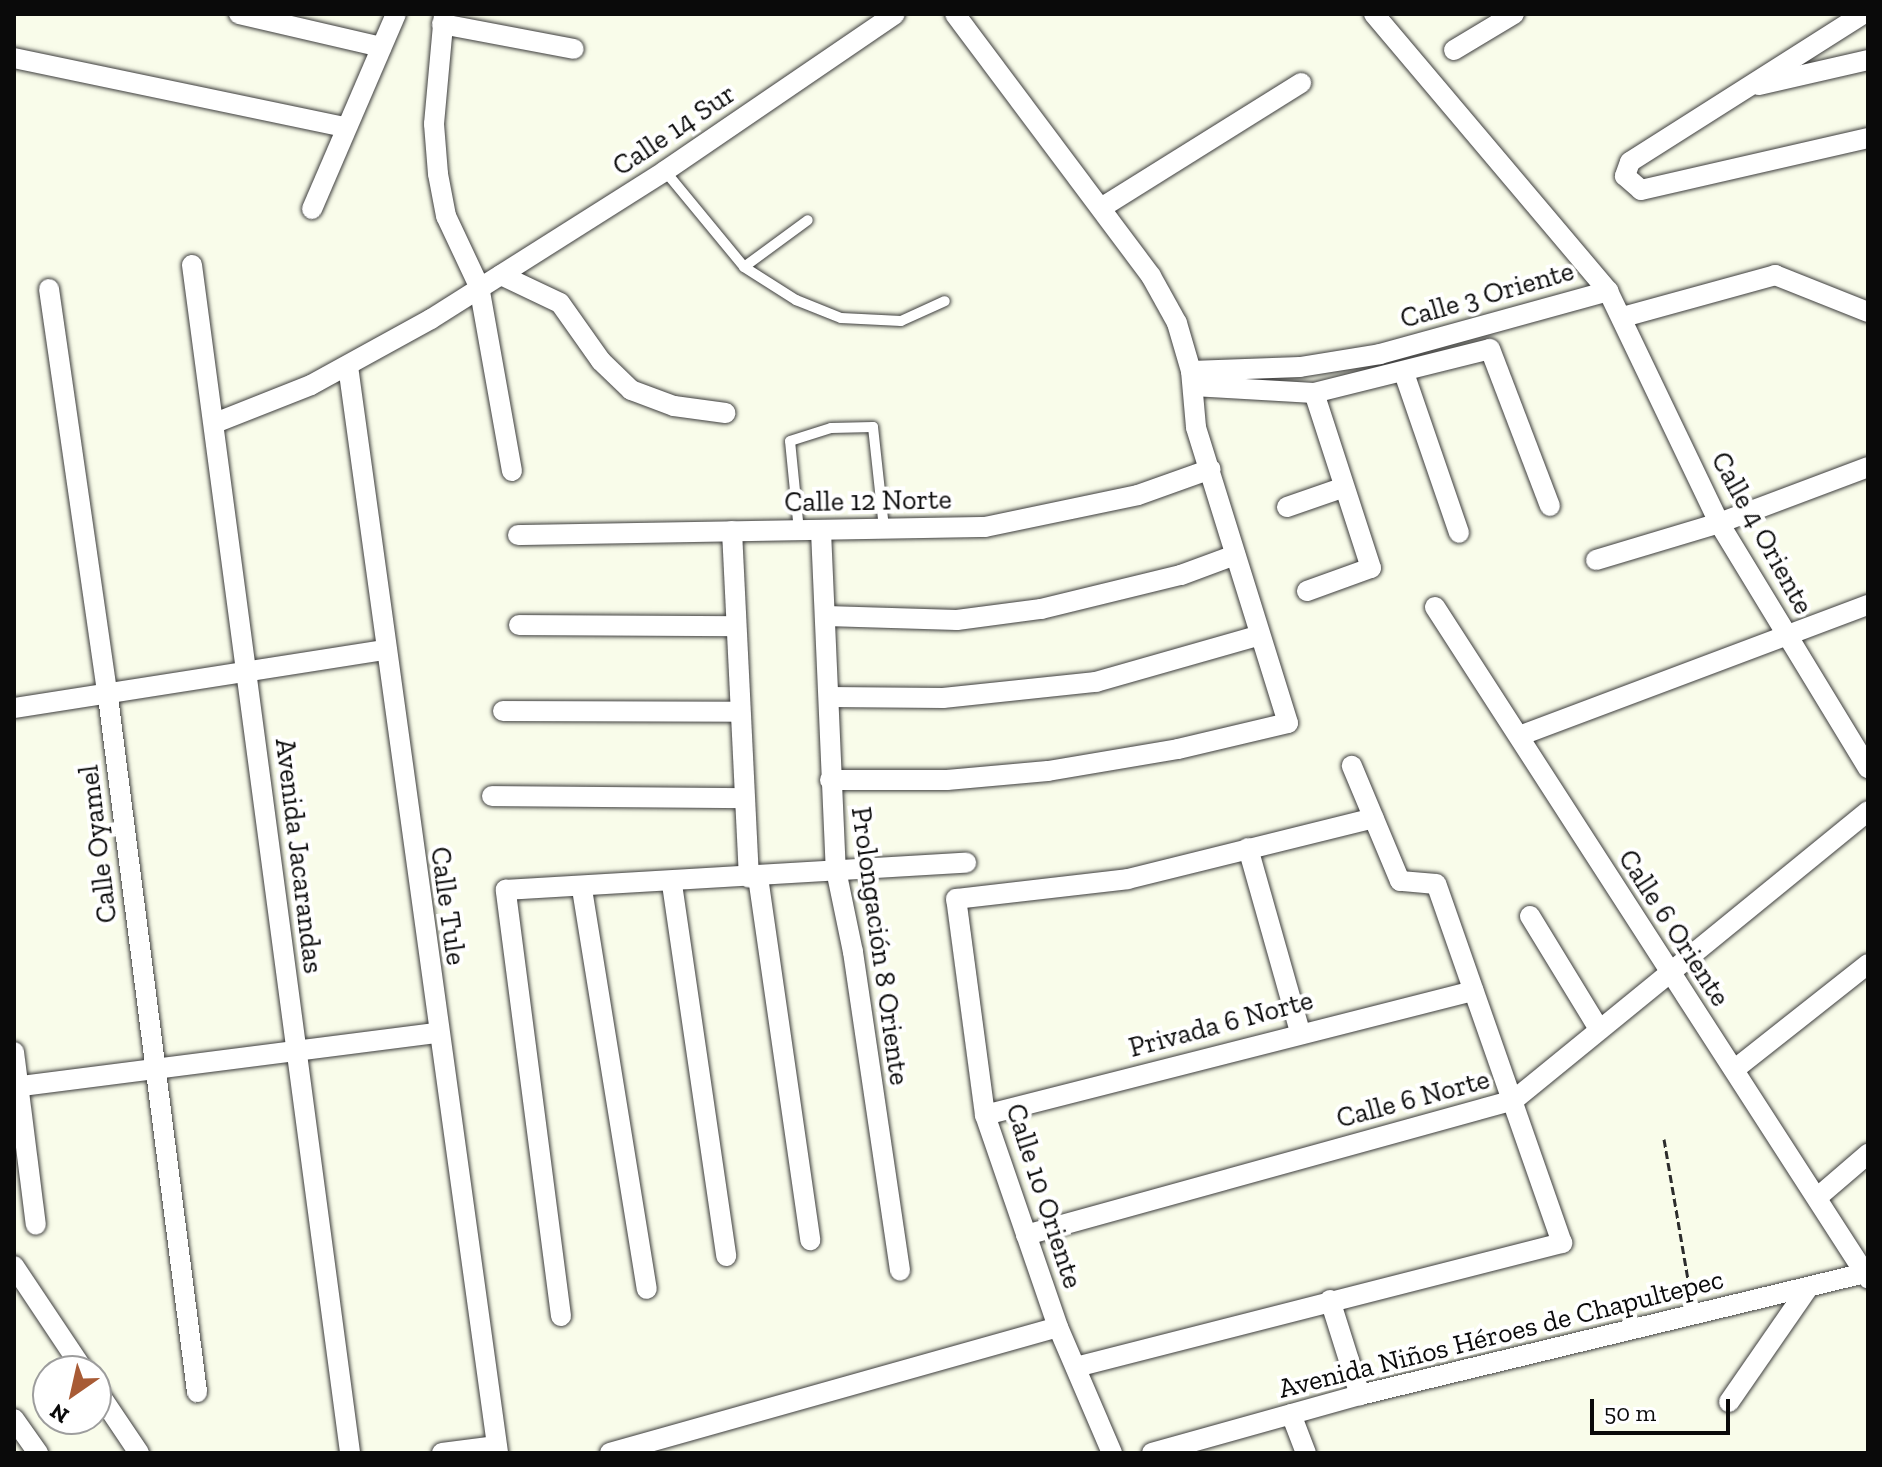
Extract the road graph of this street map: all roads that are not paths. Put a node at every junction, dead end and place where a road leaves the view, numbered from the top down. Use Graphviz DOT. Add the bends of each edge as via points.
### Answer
graph roads {
  1 [pos="239,14"];
  2 [pos="396,14"];
  3 [pos="895,14"];
  4 [pos="955,14"];
  5 [pos="1374,14"];
  6 [pos="1514,14"];
  7 [pos="1863,14"];
  8 [pos="443,19"];
  9 [pos="323,23"];
  10 [pos="381,47"];
  11 [pos="574,49"];
  12 [pos="1454,50"];
  13 [pos="14,58"];
  14 [pos="1868,60"];
  15 [pos="1301,83"];
  16 [pos="1742,88"];
  17 [pos="343,127"];
  18 [pos="1868,138"];
  19 [pos="665,171"];
  20 [pos="1101,208"];
  21 [pos="312,209"];
  22 [pos="808,220"];
  23 [pos="192,265"];
  24 [pos="744,267"];
  25 [pos="501,275"];
  26 [pos="479,286"];
  27 [pos="49,289"];
  28 [pos="1608,291"];
  29 [pos="945,301"];
  30 [pos="1868,312"];
  31 [pos="1623,317"];
  32 [pos="348,366"];
  33 [pos="1404,373"];
  34 [pos="1192,378"];
  35 [pos="1314,393"];
  36 [pos="726,413"];
  37 [pos="215,423"];
  38 [pos="1868,467"];
  39 [pos="1211,469"];
  40 [pos="512,471"];
  41 [pos="1342,488"];
  42 [pos="1550,506"];
  43 [pos="1287,507"];
  44 [pos="1719,523"];
  45 [pos="884,529"];
  46 [pos="732,531"];
  47 [pos="799,531"];
  48 [pos="821,531"];
  49 [pos="1459,533"];
  50 [pos="518,535"];
  51 [pos="1235,555"];
  52 [pos="1596,560"];
  53 [pos="1307,591"];
  54 [pos="1868,605"];
  55 [pos="1435,607"];
  56 [pos="826,616"];
  57 [pos="519,625"];
  58 [pos="734,626"];
  59 [pos="1258,636"];
  60 [pos="1787,636"];
  61 [pos="384,650"];
  62 [pos="248,671"];
  63 [pos="108,697"];
  64 [pos="829,697"];
  65 [pos="14,708"];
  66 [pos="503,711"];
  67 [pos="738,712"];
  68 [pos="1519,736"];
  69 [pos="1352,766"];
  70 [pos="1868,768"];
  71 [pos="830,780"];
  72 [pos="492,796"];
  73 [pos="743,798"];
  74 [pos="1868,811"];
  75 [pos="1374,818"];
  76 [pos="1248,848"];
  77 [pos="966,863"];
  78 [pos="836,870"];
  79 [pos="754,878"];
  80 [pos="672,884"];
  81 [pos="582,889"];
  82 [pos="1530,916"];
  83 [pos="1868,964"];
  84 [pos="1666,972"];
  85 [pos="1473,991"];
  86 [pos="1599,1029"];
  87 [pos="1300,1032"];
  88 [pos="438,1033"];
  89 [pos="14,1052"];
  90 [pos="295,1052"];
  91 [pos="1735,1069"];
  92 [pos="153,1071"];
  93 [pos="16,1087"];
  94 [pos="1514,1100"];
  95 [pos="985,1115"];
  96 [pos="1868,1154"];
  97 [pos="1819,1196"];
  98 [pos="36,1225"];
  99 [pos="1026,1235"];
  100 [pos="810,1240"];
  101 [pos="726,1256"];
  102 [pos="14,1266"];
  103 [pos="900,1271"];
  104 [pos="1866,1276"];
  105 [pos="1808,1288"];
  106 [pos="647,1289"];
  107 [pos="1330,1300"];
  108 [pos="561,1316"];
  109 [pos="1058,1327"];
  110 [pos="73,1355"];
  111 [pos="1076,1367"];
  112 [pos="197,1392"];
  113 [pos="1360,1395"];
  114 [pos="1729,1402"];
  115 [pos="112,1413"];
  116 [pos="1291,1414"];
  117 [pos="14,1419"];
  118 [pos="497,1450"];
  119 [pos="38,1453"];
  120 [pos="139,1453"];
  121 [pos="350,1453"];
  122 [pos="442,1453"];
  123 [pos="610,1453"];
  124 [pos="1112,1453"];
  125 [pos="1152,1453"];
  126 [pos="1306,1453"];
  1 -- 9 [label="street"];
  2 -- 10 [label="street"];
  3 -- 19 [label="street, Calle 14 Sur"];
  4 -- 20 [label="street"];
  5 -- 28 [label="street"];
  6 -- 12 [label="street"];
  7 -- 16 [label="street"];
  8 -- 11 [label="street"];
  8 -- 26 [label="street" via="434,124 438,174 446,216"];
  9 -- 10 [label="street"];
  10 -- 17 [label="street"];
  13 -- 17 [label="street"];
  14 -- 16 [label="street"];
  15 -- 20 [label="street"];
  16 -- 18 [label="street" via="1630,162 1625,176 1631,186 1641,190"];
  17 -- 21 [label="street"];
  19 -- 24 [label="lane"];
  19 -- 25 [label="street, Calle 14 Sur"];
  20 -- 34 [label="street" via="1177,323"];
  22 -- 24 [label="lane"];
  23 -- 37 [label="street, Avenida Jacarandas"];
  24 -- 29 [label="lane" via="796,300 841,318 901,321"];
  25 -- 26 [label="street, Calle 14 Sur"];
  25 -- 36 [label="street" via="560,303 601,361 631,390 674,406"];
  26 -- 32 [label="street, Calle 14 Sur"];
  26 -- 40 [label="street"];
  27 -- 63 [label="street, Calle Oyamel"];
  28 -- 31 [label="street, Calle 3 Oriente"];
  28 -- 34 [label="street, Calle 3 Oriente" via="1380,354"];
  30 -- 31 [label="street" via="1775,275"];
  31 -- 44 [label="street, Calle 4 Oriente"];
  32 -- 37 [label="street, Calle 14 Sur" via="276,402"];
  32 -- 61 [label="street, Calle Tule"];
  33 -- 35 [label="street"];
  33 -- 42 [label="street" via="1490,349"];
  33 -- 49 [label="street"];
  34 -- 35 [label="street"];
  34 -- 39 [label="street" via="1196,427"];
  35 -- 41 [label="street"];
  37 -- 62 [label="street, Avenida Jacarandas"];
  38 -- 44 [label="street"];
  39 -- 45 [label="street, Calle 12 Norte" via="1138,495 985,527"];
  39 -- 51 [label="street"];
  41 -- 43 [label="street"];
  41 -- 53 [label="street" via="1371,568"];
  44 -- 52 [label="street"];
  44 -- 60 [label="street, Calle 4 Oriente"];
  45 -- 47 [label="lane" via="873,427 831,428 790,441"];
  45 -- 48 [label="street, Calle 12 Norte"];
  46 -- 47 [label="street, Calle 12 Norte"];
  46 -- 50 [label="street, Calle 12 Norte"];
  46 -- 58 [label="street"];
  47 -- 48 [label="street, Calle 12 Norte"];
  48 -- 56 [label="street, Prolongación 8 Oriente"];
  51 -- 56 [label="street" via="1181,575 1041,609 957,620"];
  51 -- 59 [label="street"];
  54 -- 60 [label="street"];
  55 -- 68 [label="street, Calle 6 Oriente"];
  56 -- 64 [label="street, Prolongación 8 Oriente"];
  57 -- 58 [label="street"];
  58 -- 67 [label="street"];
  59 -- 64 [label="street" via="1096,682 943,698"];
  59 -- 71 [label="street" via="1288,723 1048,771 947,780"];
  60 -- 68 [label="street"];
  60 -- 70 [label="street, Calle 4 Oriente"];
  61 -- 62 [label="street"];
  61 -- 88 [label="street, Calle Tule"];
  62 -- 63 [label="street"];
  62 -- 90 [label="street, Avenida Jacarandas"];
  63 -- 65 [label="street"];
  63 -- 92 [label="street, Calle Oyamel"];
  64 -- 71 [label="street, Prolongación 8 Oriente"];
  66 -- 67 [label="street"];
  67 -- 73 [label="street"];
  68 -- 84 [label="street, Calle 6 Oriente"];
  69 -- 75 [label="street"];
  71 -- 78 [label="street, Prolongación 8 Oriente"];
  72 -- 73 [label="street"];
  73 -- 79 [label="street"];
  74 -- 84 [label="street, Calle 6 Norte"];
  75 -- 76 [label="street"];
  75 -- 85 [label="street" via="1400,881 1436,884"];
  76 -- 87 [label="street"];
  76 -- 95 [label="street, Calle 10 Oriente" via="1081,888 956,899"];
  77 -- 78 [label="street"];
  78 -- 79 [label="street"];
  78 -- 103 [label="street, Prolongación 8 Oriente"];
  79 -- 80 [label="street"];
  79 -- 100 [label="street"];
  80 -- 81 [label="street"];
  80 -- 101 [label="street"];
  81 -- 106 [label="street"];
  81 -- 108 [label="street" via="506,890"];
  82 -- 86 [label="street"];
  83 -- 91 [label="street"];
  84 -- 86 [label="street, Calle 6 Norte"];
  84 -- 91 [label="street, Calle 6 Oriente"];
  85 -- 87 [label="street, Privada 6 Norte"];
  85 -- 94 [label="street"];
  86 -- 94 [label="street, Calle 6 Norte"];
  87 -- 95 [label="street, Privada 6 Norte"];
  88 -- 90 [label="street"];
  88 -- 118 [label="street, Calle Tule"];
  89 -- 93 [label="street"];
  90 -- 92 [label="street"];
  90 -- 121 [label="street, Avenida Jacarandas"];
  91 -- 97 [label="street, Calle 6 Oriente"];
  92 -- 93 [label="street"];
  92 -- 112 [label="street, Calle Oyamel"];
  93 -- 98 [label="street"];
  94 -- 99 [label="street, Calle 6 Norte"];
  94 -- 107 [label="street" via="1562,1243"];
  95 -- 99 [label="street, Calle 10 Oriente"];
  96 -- 97 [label="street"];
  97 -- 104 [label="street, Calle 6 Oriente"];
  99 -- 109 [label="street, Calle 10 Oriente"];
  102 -- 110 [label="street"];
  104 -- 105 [label="street, Avenida Niños Héroes de Chapultepec"];
  105 -- 113 [label="street, Avenida Niños Héroes de Chapultepec"];
  105 -- 114 [label="street"];
  107 -- 111 [label="street"];
  107 -- 113 [label="street"];
  109 -- 111 [label="street, Calle 10 Oriente"];
  109 -- 123 [label="street"];
  111 -- 124 [label="street, Calle 10 Oriente"];
  113 -- 116 [label="street, Avenida Niños Héroes de Chapultepec"];
  115 -- 120 [label="street"];
  116 -- 125 [label="street, Avenida Niños Héroes de Chapultepec"];
  116 -- 126 [label="street"];
  117 -- 119 [label="street"];
  118 -- 122 [label="street"];
}
